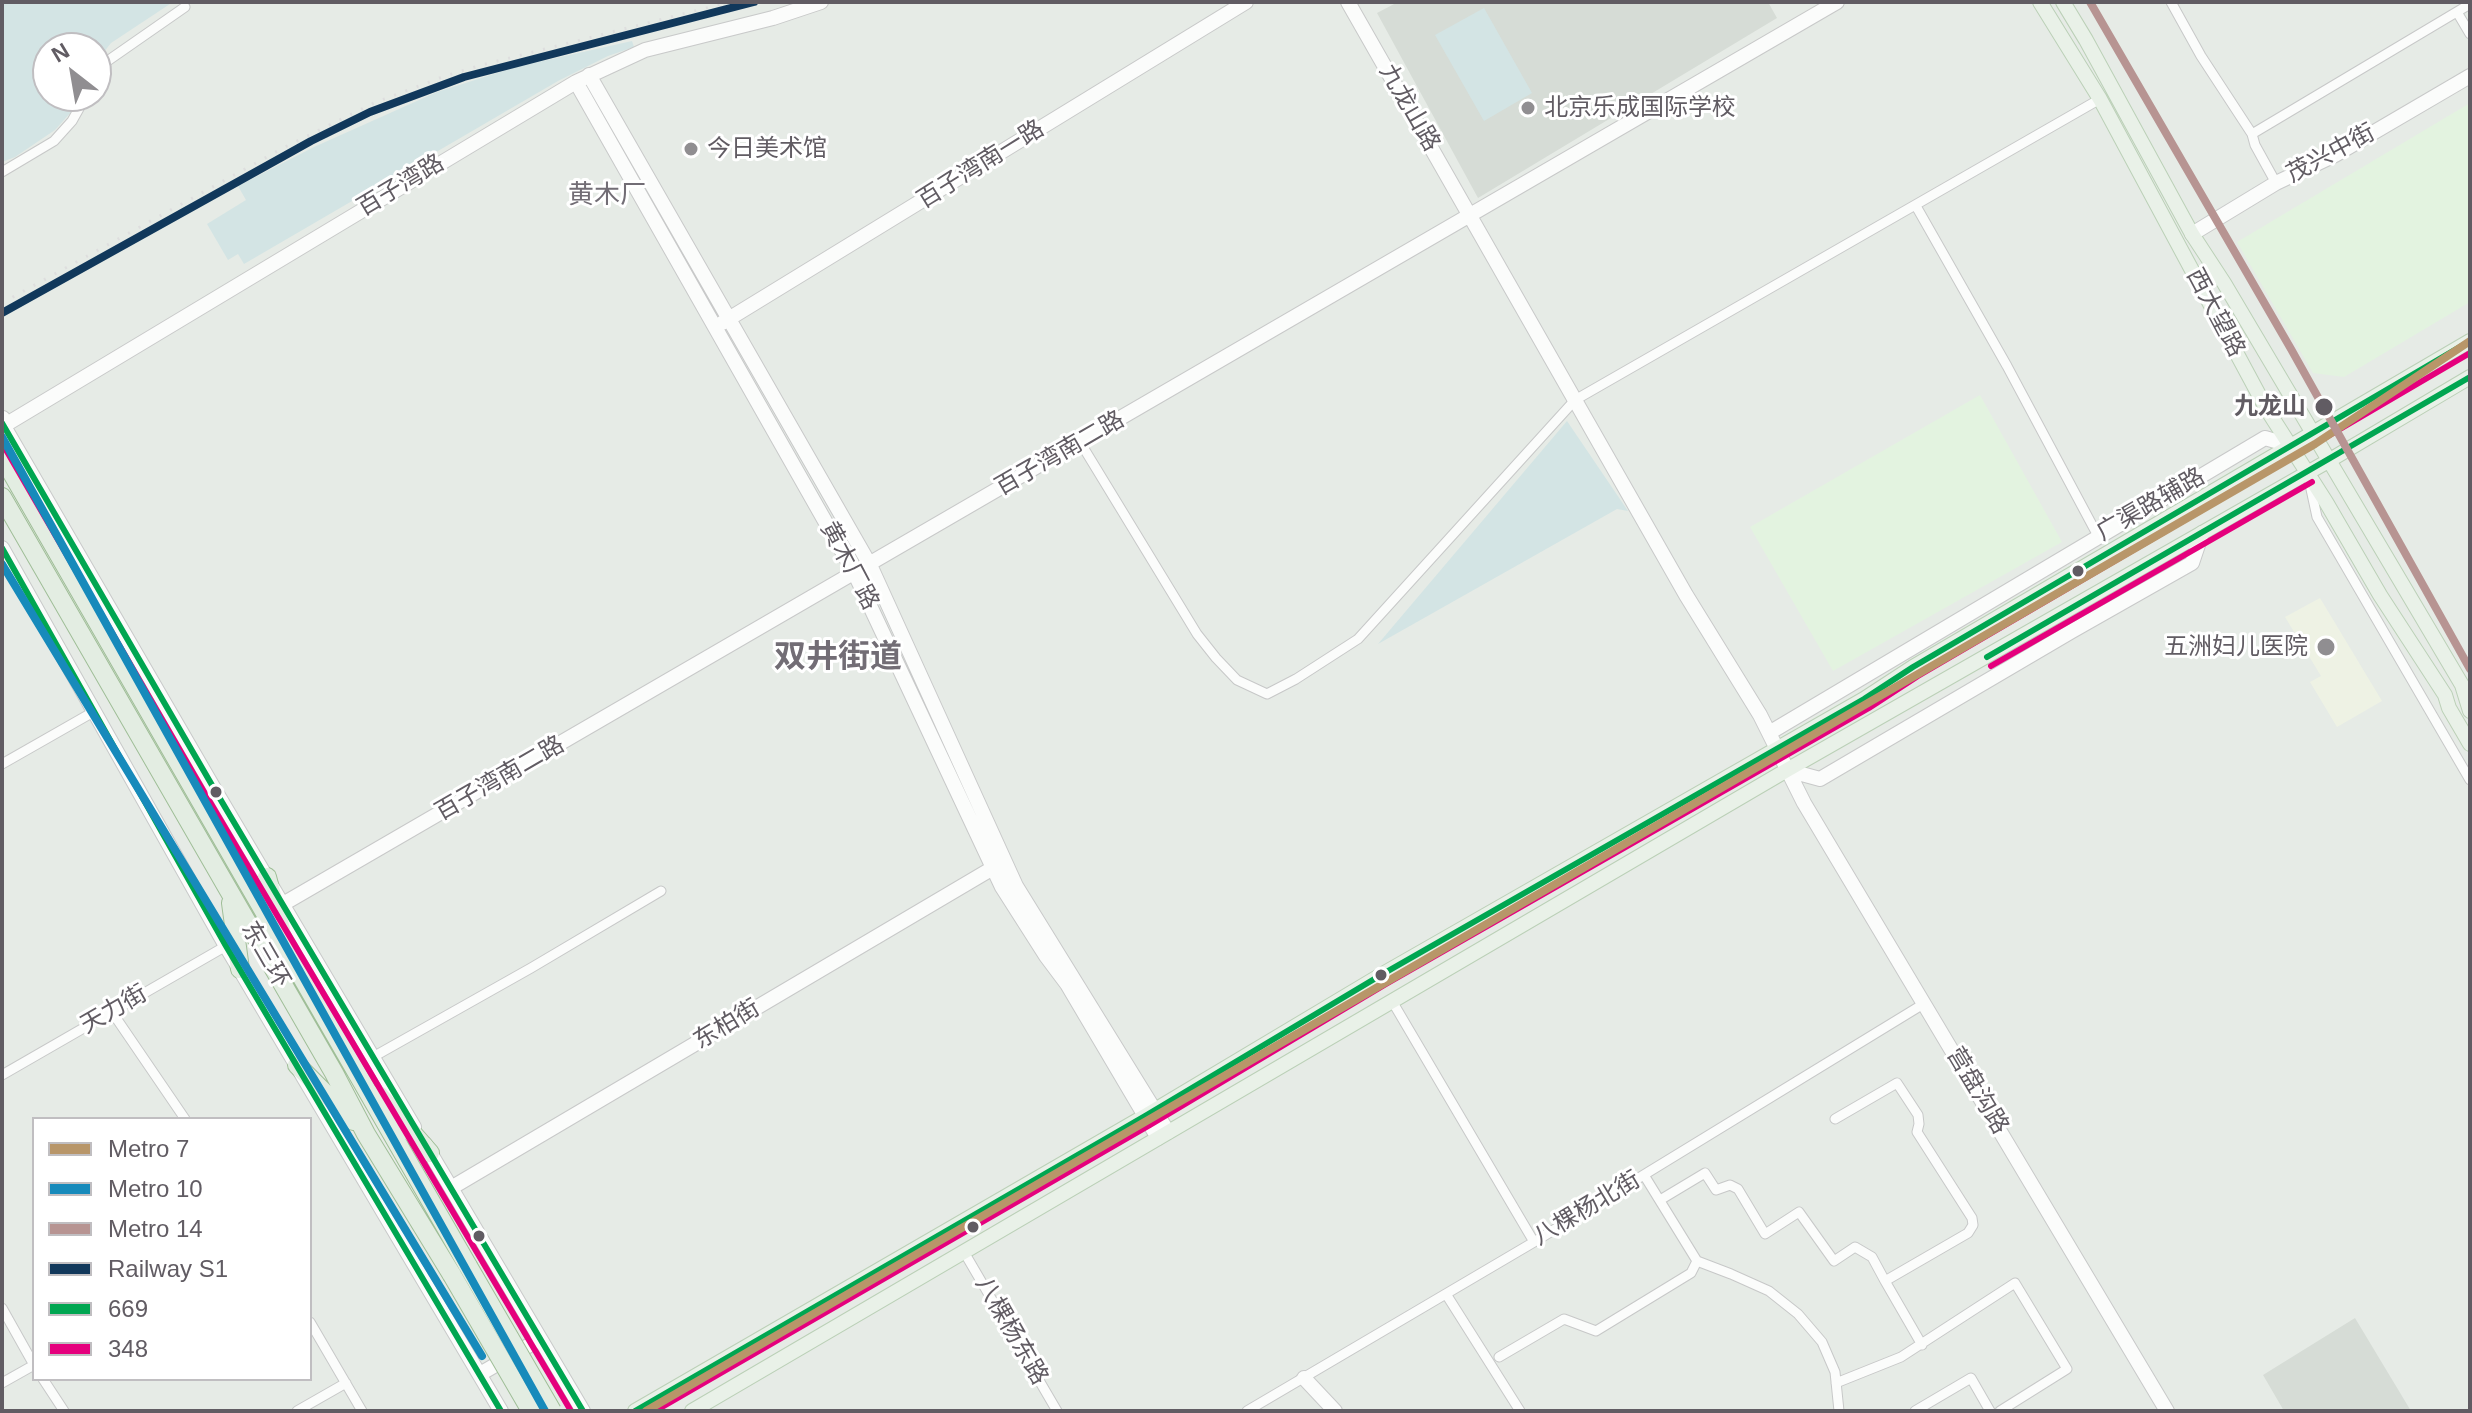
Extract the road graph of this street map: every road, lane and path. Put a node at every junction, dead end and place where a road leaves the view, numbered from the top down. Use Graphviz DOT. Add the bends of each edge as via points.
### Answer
graph roads {
  1 [pos="821,2"];
  2 [pos="1246,2"];
  3 [pos="1348,2"];
  4 [pos="1837,2"];
  5 [pos="2040,2"];
  6 [pos="2063,2"];
  7 [pos="2171,2"];
  8 [pos="2470,4"];
  9 [pos="185,7"];
  10 [pos="2457,12"];
  11 [pos="2470,34"];
  12 [pos="112,58"];
  13 [pos="2470,76"];
  14 [pos="582,79"];
  15 [pos="2100,99"];
  16 [pos="77,112"];
  17 [pos="2252,134"];
  18 [pos="2,172"];
  19 [pos="2276,183"];
  20 [pos="1916,206"];
  21 [pos="1470,215"];
  22 [pos="2192,234"];
  23 [pos="729,319"];
  24 [pos="715,328"];
  25 [pos="2470,341"];
  26 [pos="2470,377"];
  27 [pos="1575,400"];
  28 [pos="3,421"];
  29 [pos="2313,432"];
  30 [pos="1080,442"];
  31 [pos="2289,445"];
  32 [pos="2,456"];
  33 [pos="2330,460"];
  34 [pos="2307,473"];
  35 [pos="2,497"];
  36 [pos="2201,498"];
  37 [pos="2124,521"];
  38 [pos="2202,533"];
  39 [pos="2098,536"];
  40 [pos="2,548"];
  41 [pos="870,565"];
  42 [pos="855,574"];
  43 [pos="2467,685"];
  44 [pos="95,711"];
  45 [pos="2470,711"];
  46 [pos="1769,733"];
  47 [pos="2470,744"];
  48 [pos="1777,748"];
  49 [pos="2,764"];
  50 [pos="1787,770"];
  51 [pos="2470,780"];
  52 [pos="998,865"];
  53 [pos="267,877"];
  54 [pos="661,891"];
  55 [pos="229,892"];
  56 [pos="283,904"];
  57 [pos="226,946"];
  58 [pos="288,954"];
  59 [pos="240,969"];
  60 [pos="1392,1001"];
  61 [pos="1925,1003"];
  62 [pos="112,1012"];
  63 [pos="373,1057"];
  64 [pos="351,1064"];
  65 [pos="297,1065"];
  66 [pos="2,1075"];
  67 [pos="1150,1113"];
  68 [pos="184,1117"];
  69 [pos="1835,1119"];
  70 [pos="366,1134"];
  71 [pos="1163,1135"];
  72 [pos="430,1153"];
  73 [pos="1644,1175"];
  74 [pos="451,1188"];
  75 [pos="1660,1200"];
  76 [pos="1534,1242"];
  77 [pos="964,1252"];
  78 [pos="1697,1261"];
  79 [pos="460,1270"];
  80 [pos="1885,1281"];
  81 [pos="1446,1294"];
  82 [pos="2,1308"];
  83 [pos="312,1325"];
  84 [pos="540,1339"];
  85 [pos="1922,1345"];
  86 [pos="1499,1357"];
  87 [pos="1877,1359"];
  88 [pos="32,1361"];
  89 [pos="32,1366"];
  90 [pos="480,1374"];
  91 [pos="1304,1378"];
  92 [pos="44,1381"];
  93 [pos="1840,1381"];
  94 [pos="2,1383"];
  95 [pos="346,1383"];
  96 [pos="2165,1410"];
  97 [pos="64,1411"];
  98 [pos="297,1411"];
  99 [pos="362,1411"];
  100 [pos="501,1411"];
  101 [pos="531,1411"];
  102 [pos="552,1411"];
  103 [pos="583,1411"];
  104 [pos="635,1411"];
  105 [pos="692,1411"];
  106 [pos="1057,1411"];
  107 [pos="1247,1411"];
  108 [pos="1335,1411"];
  109 [pos="1520,1411"];
  110 [pos="1839,1411"];
  111 [pos="1915,1411"];
  112 [pos="1990,1411"];
  113 [pos="2000,1411"];
  1 -- 14 [label="street, 百子湾路" via="645,50"];
  2 -- 23 [label="street, 百子湾南一路"];
  3 -- 21 [label="street, 九龙山路"];
  4 -- 21 [label="street, 百子湾南二路"];
  5 -- 15 [label="main road, 西大望路"];
  6 -- 22 [label="main road, 西大望路"];
  7 -- 17 [label="street"];
  8 -- 10 [label="street"];
  9 -- 12 [label="street"];
  10 -- 11 [label="street"];
  10 -- 17 [label="street"];
  13 -- 19 [label="street, 茂兴中街"];
  14 -- 23 [label="street, 黄木厂路"];
  14 -- 24 [label="street, 黄木厂路"];
  14 -- 28 [label="street, 百子湾路"];
  15 -- 20 [label="street"];
  15 -- 31 [label="main road, 西大望路"];
  16 -- 18 [label="street" via="54,141"];
  17 -- 19 [label="street"];
  19 -- 22 [label="street, 茂兴中街"];
  20 -- 27 [label="street"];
  20 -- 39 [label="street"];
  21 -- 27 [label="street, 九龙山路"];
  21 -- 30 [label="street, 百子湾南二路"];
  22 -- 29 [label="main road, 西大望路"];
  23 -- 24 [label="street, 百子湾南一路"];
  23 -- 41 [label="street, 黄木厂路"];
  24 -- 42 [label="street, 黄木厂路"];
  25 -- 29 [label="main road"];
  26 -- 33 [label="main road"];
  27 -- 30 [label="street" via="1358,639 1267,694 1237,680 1197,634"];
  27 -- 46 [label="street, 营盘沟路"];
  28 -- 53 [label="street"];
  29 -- 31 [label="main road"];
  29 -- 33 [label="main road, 西大望路"];
  30 -- 41 [label="street, 百子湾南二路"];
  31 -- 34 [label="main road, 西大望路"];
  31 -- 36 [label="main road"];
  31 -- 37 [label="street, 广渠路辅路" via="2265,438"];
  32 -- 58 [label="highway, 东三环"];
  33 -- 34 [label="main road"];
  33 -- 43 [label="main road, 西大望路"];
  34 -- 38 [label="main road"];
  34 -- 47 [label="main road, 西大望路"];
  34 -- 51 [label="street" via="2317,517"];
  35 -- 55 [label="highway, 东三环"];
  36 -- 37 [label="street" via="2176,501"];
  36 -- 48 [label="main road"];
  37 -- 39 [label="street, 广渠路辅路"];
  38 -- 50 [label="main road"];
  38 -- 50 [label="street, 广渠路辅路" via="2192,563 1820,779"];
  39 -- 46 [label="street, 广渠路辅路"];
  40 -- 44 [label="street"];
  41 -- 42 [label="street, 百子湾南二路"];
  41 -- 52 [label="street, 黄木厂路"];
  42 -- 52 [label="street, 黄木厂路"];
  42 -- 56 [label="street, 百子湾南二路"];
  43 -- 45 [label="main road, 西大望路"];
  44 -- 49 [label="street"];
  44 -- 57 [label="street"];
  46 -- 48 [label="street, 营盘沟路"];
  48 -- 50 [label="street, 营盘沟路"];
  48 -- 67 [label="main road"];
  50 -- 60 [label="main road"];
  50 -- 61 [label="street, 营盘沟路"];
  52 -- 67 [label="street, 黄木厂路"];
  52 -- 74 [label="street, 东柏街"];
  53 -- 56 [label="street"];
  53 -- 58 [label="highway"];
  54 -- 63 [label="street"];
  55 -- 59 [label="highway"];
  55 -- 70 [label="highway, 东三环"];
  56 -- 63 [label="street"];
  57 -- 59 [label="street"];
  57 -- 62 [label="street, 天力街"];
  58 -- 64 [label="highway, 东三环"];
  59 -- 65 [label="street"];
  60 -- 71 [label="main road"];
  60 -- 76 [label="street"];
  61 -- 73 [label="street, 八棵杨北街"];
  61 -- 96 [label="street, 营盘沟路"];
  62 -- 66 [label="street, 天力街"];
  62 -- 68 [label="street"];
  63 -- 72 [label="street"];
  64 -- 72 [label="highway"];
  64 -- 79 [label="highway, 东三环"];
  65 -- 70 [label="highway"];
  65 -- 90 [label="street"];
  67 -- 71 [label="street, 黄木厂路"];
  67 -- 104 [label="main road"];
  69 -- 80 [label="street" via="1897,1083 1918,1115 1917,1132 1972,1218 1968,1233"];
  70 -- 79 [label="highway, 东三环"];
  71 -- 77 [label="main road"];
  72 -- 74 [label="street"];
  73 -- 75 [label="street"];
  73 -- 76 [label="street, 八棵杨北街"];
  74 -- 84 [label="street"];
  75 -- 78 [label="street"];
  75 -- 80 [label="street" via="1705,1173 1716,1190 1730,1185 1738,1189 1765,1234 1799,1212 1834,1261 1855,1247 1872,1257"];
  76 -- 81 [label="street, 八棵杨北街"];
  77 -- 105 [label="main road"];
  77 -- 106 [label="street, 八棵杨东路"];
  78 -- 86 [label="street" via="1691,1273 1596,1331 1564,1319"];
  78 -- 93 [label="street" via="1769,1291 1798,1314 1822,1342"];
  79 -- 101 [label="highway, 东三环, bridge"];
  79 -- 102 [label="highway, 东三环, bridge"];
  80 -- 85 [label="street"];
  81 -- 91 [label="street, 八棵杨北街"];
  81 -- 109 [label="street"];
  82 -- 88 [label="street"];
  83 -- 95 [label="street"];
  84 -- 90 [label="street"];
  84 -- 103 [label="street"];
  85 -- 93 [label="street"];
  85 -- 113 [label="street" via="2015,1283 2067,1369"];
  87 -- 93 [label="street"];
  89 -- 94 [label="street"];
  90 -- 100 [label="street"];
  91 -- 107 [label="street, 八棵杨北街"];
  91 -- 108 [label="street"];
  92 -- 97 [label="street"];
  93 -- 110 [label="street"];
  95 -- 98 [label="street"];
  95 -- 99 [label="street"];
  111 -- 112 [label="street" via="1971,1378"];
}
